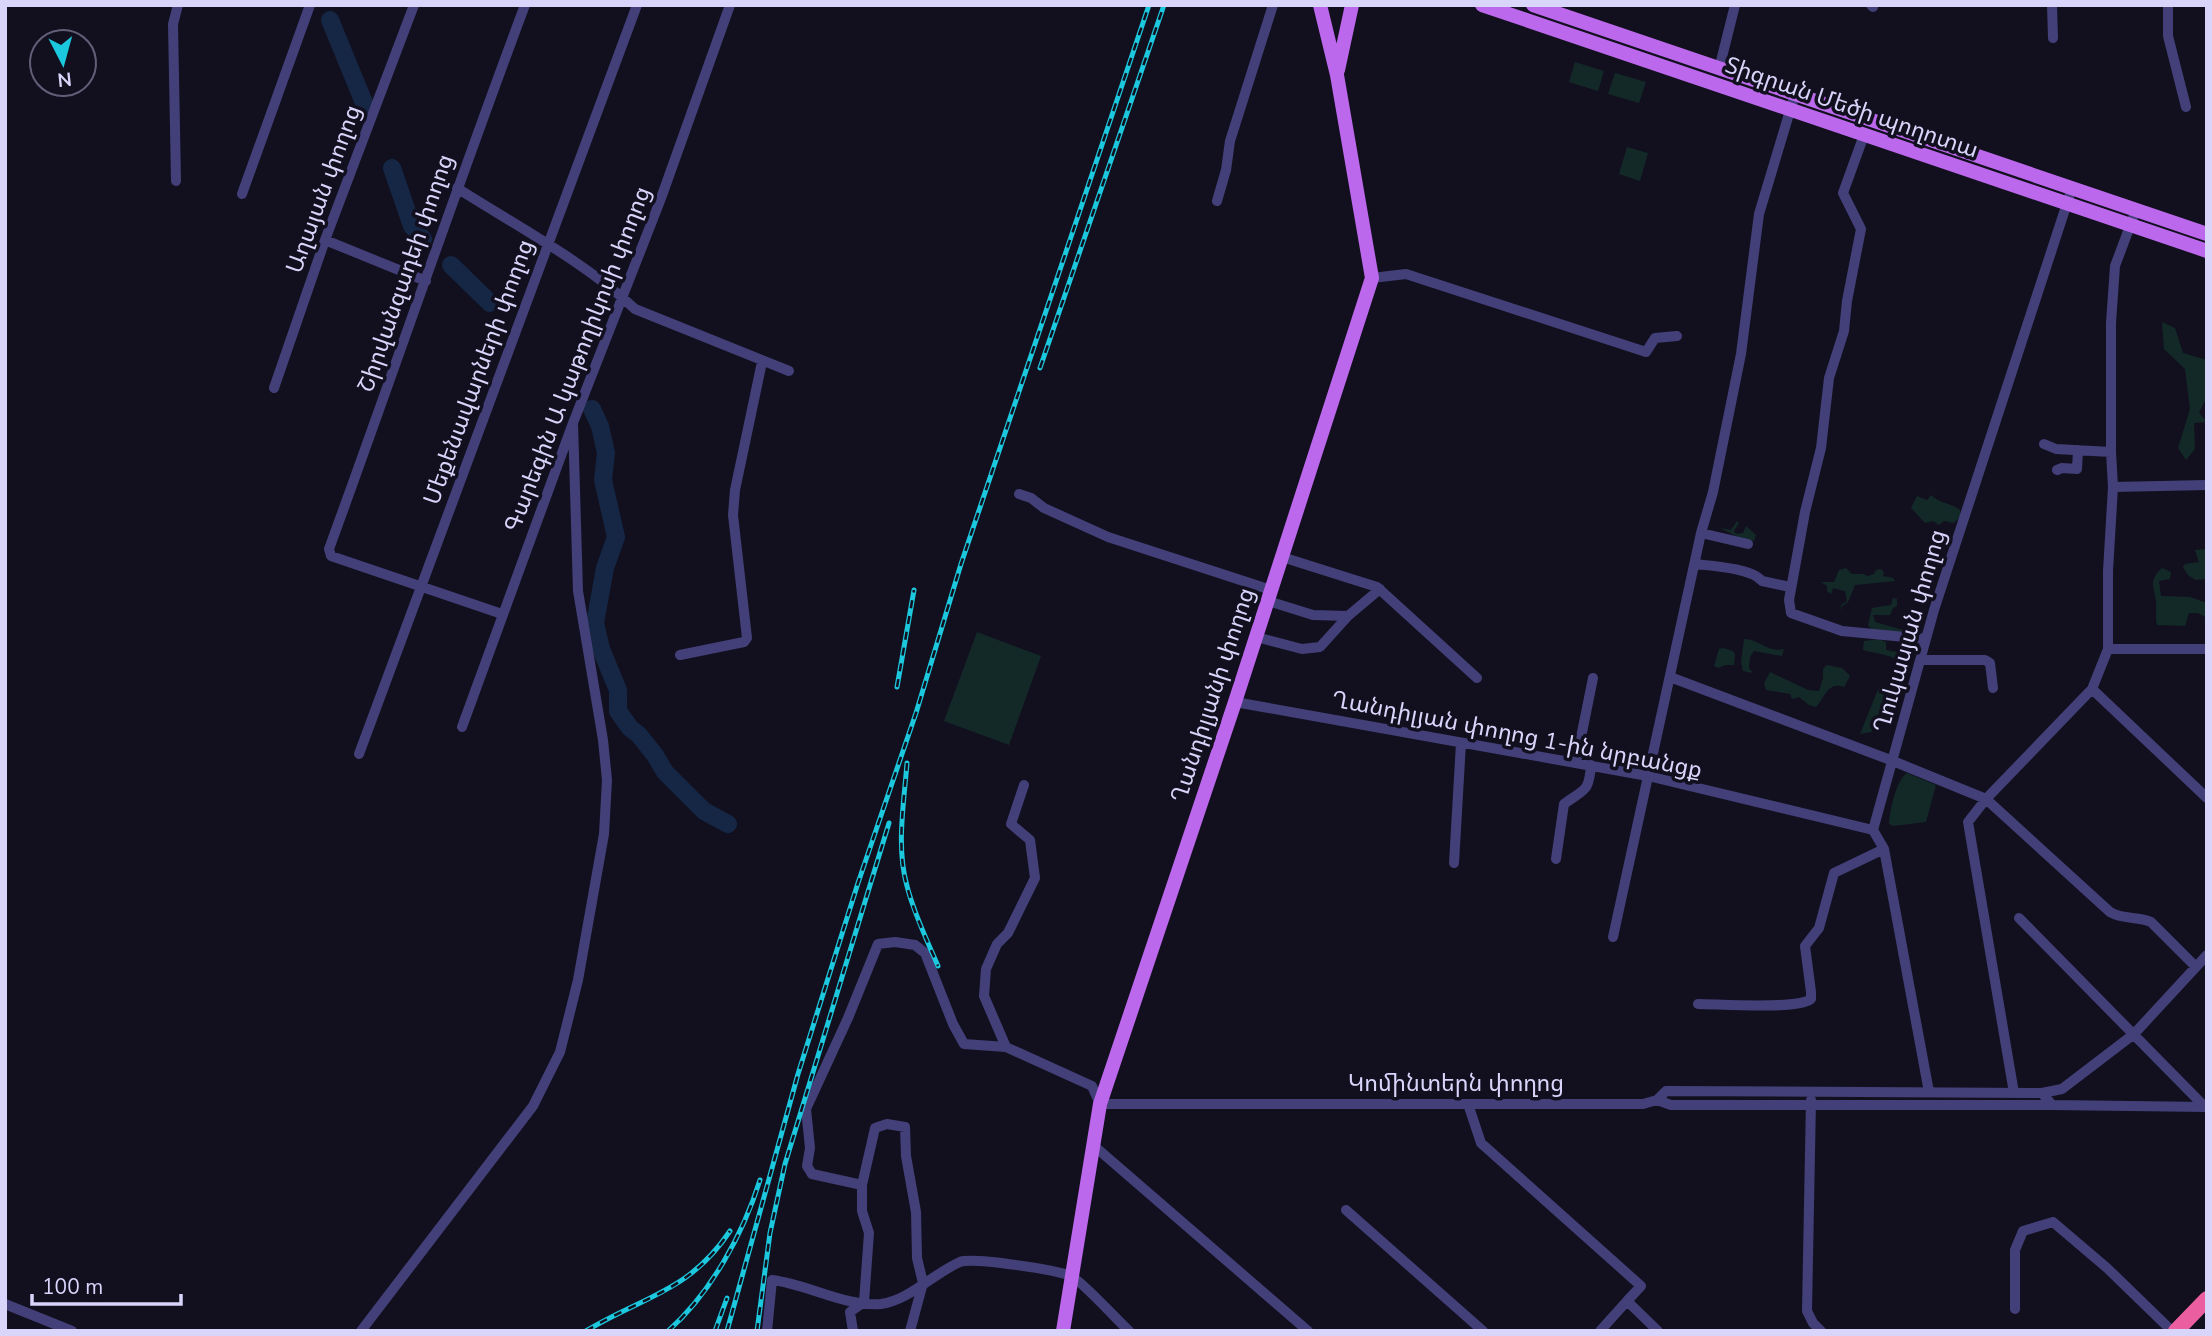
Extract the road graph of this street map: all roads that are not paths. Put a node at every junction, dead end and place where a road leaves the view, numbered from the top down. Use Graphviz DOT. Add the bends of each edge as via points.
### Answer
graph roads {
  1 [pos="178,5"];
  2 [pos="414,5"];
  3 [pos="525,5"];
  4 [pos="637,5"];
  5 [pos="730,5"];
  6 [pos="1273,5"];
  7 [pos="1320,5"];
  8 [pos="1352,5"];
  9 [pos="1482,5"];
  10 [pos="1533,5"];
  11 [pos="1735,5"];
  12 [pos="2052,5"];
  13 [pos="2168,5"];
  14 [pos="306,9"];
  15 [pos="1561,10"];
  16 [pos="2053,38"];
  17 [pos="1720,69"];
  18 [pos="1337,75"];
  19 [pos="1795,94"];
  20 [pos="2186,107"];
  21 [pos="1791,110"];
  22 [pos="1864,135"];
  23 [pos="176,181"];
  24 [pos="457,188"];
  25 [pos="2072,188"];
  26 [pos="242,194"];
  27 [pos="1217,201"];
  28 [pos="2067,204"];
  29 [pos="2136,210"];
  30 [pos="2130,225"];
  31 [pos="2207,234"];
  32 [pos="325,240"];
  33 [pos="548,245"];
  34 [pos="2207,251"];
  35 [pos="1372,278"];
  36 [pos="426,281"];
  37 [pos="623,298"];
  38 [pos="1677,335"];
  39 [pos="762,362"];
  40 [pos="789,371"];
  41 [pos="274,388"];
  42 [pos="573,423"];
  43 [pos="2044,444"];
  44 [pos="2065,450"];
  45 [pos="2078,450"];
  46 [pos="2111,452"];
  47 [pos="2207,485"];
  48 [pos="2113,488"];
  49 [pos="1019,494"];
  50 [pos="1701,533"];
  51 [pos="1748,544"];
  52 [pos="1282,557"];
  53 [pos="1695,564"];
  54 [pos="422,586"];
  55 [pos="1790,587"];
  56 [pos="1380,589"];
  57 [pos="1269,595"];
  58 [pos="502,614"];
  59 [pos="1348,616"];
  60 [pos="1256,637"];
  61 [pos="1926,639"];
  62 [pos="2108,649"];
  63 [pos="2182,649"];
  64 [pos="2207,649"];
  65 [pos="680,654"];
  66 [pos="1920,660"];
  67 [pos="2184,661"];
  68 [pos="1671,677"];
  69 [pos="1477,678"];
  70 [pos="1593,678"];
  71 [pos="1993,688"];
  72 [pos="2092,689"];
  73 [pos="1235,702"];
  74 [pos="463,727"];
  75 [pos="1461,743"];
  76 [pos="359,754"];
  77 [pos="1893,761"];
  78 [pos="1576,762"];
  79 [pos="1591,765"];
  80 [pos="1648,776"];
  81 [pos="1024,785"];
  82 [pos="2207,798"];
  83 [pos="1986,799"];
  84 [pos="1873,830"];
  85 [pos="1884,849"];
  86 [pos="1556,859"];
  87 [pos="1454,863"];
  88 [pos="2019,918"];
  89 [pos="1613,937"];
  90 [pos="2207,955"];
  91 [pos="2196,967"];
  92 [pos="1698,1004"];
  93 [pos="2134,1034"];
  94 [pos="1006,1047"];
  95 [pos="1811,1091"];
  96 [pos="1929,1092"];
  97 [pos="2014,1093"];
  98 [pos="2042,1093"];
  99 [pos="1657,1100"];
  100 [pos="1100,1104"];
  101 [pos="1468,1104"];
  102 [pos="1811,1104"];
  103 [pos="2052,1105"];
  104 [pos="2205,1107"];
  105 [pos="1093,1145"];
  106 [pos="862,1185"];
  107 [pos="1346,1210"];
  108 [pos="1072,1276"];
  109 [pos="923,1283"];
  110 [pos="2207,1298"];
  111 [pos="1627,1301"];
  112 [pos="864,1302"];
  113 [pos="5,1304"];
  114 [pos="2015,1309"];
  115 [pos="1813,1328"];
  116 [pos="72,1331"];
  117 [pos="361,1331"];
  118 [pos="767,1331"];
  119 [pos="853,1331"];
  120 [pos="910,1331"];
  121 [pos="1063,1331"];
  122 [pos="1129,1331"];
  123 [pos="1308,1331"];
  124 [pos="1483,1331"];
  125 [pos="1600,1331"];
  126 [pos="1658,1331"];
  127 [pos="2174,1331"];
  1 -- 23 [label="street" via="173,24"];
  2 -- 32 [label="street, Աղայան փողոց"];
  3 -- 24 [label="street, Շիրվանզադեի փողոց"];
  4 -- 33 [label="street, Մեքենավարների փողոց"];
  5 -- 37 [label="street, Գարեգին Ա կաթողիկոսի փողոց"];
  6 -- 27 [label="street" via="1230,142"];
  7 -- 18 [label="main road, Ղանդիլյանի փողոց"];
  8 -- 18 [label="main road, Ղանդիլյանի փողոց"];
  9 -- 21 [label="main road, Տիգրան Մեծի պողոտա"];
  10 -- 15 [label="main road, Տիգրան Մեծի պողոտա"];
  11 -- 17 [label="street"];
  12 -- 16 [label="street"];
  13 -- 20 [label="street" via="2168,36"];
  14 -- 26 [label="street"];
  15 -- 17 [label="main road, Տիգրան Մեծի պողոտա"];
  17 -- 19 [label="main road, Տիգրան Մեծի պողոտա"];
  18 -- 35 [label="main road, Ղանդիլյանի փողոց"];
  19 -- 21 [label="street"];
  19 -- 25 [label="main road, Տիգրան Մեծի պողոտա"];
  21 -- 22 [label="main road, Տիգրան Մեծի պողոտա"];
  21 -- 50 [label="street" via="1759,214 1741,354"];
  22 -- 28 [label="main road, Տիգրան Մեծի պողոտա"];
  22 -- 55 [label="street" via="1843,193 1861,229"];
  24 -- 33 [label="street"];
  24 -- 36 [label="street, Շիրվանզադեի փողոց"];
  25 -- 28 [label="street, Ղուկասյան փողոց"];
  25 -- 29 [label="main road, Տիգրան Մեծի պողոտա"];
  28 -- 30 [label="main road, Տիգրան Մեծի պողոտա"];
  28 -- 61 [label="street, Ղուկասյան փողոց"];
  29 -- 30 [label="street"];
  29 -- 31 [label="main road, Տիգրան Մեծի պողոտա"];
  30 -- 34 [label="main road, Տիգրան Մեծի պողոտա"];
  30 -- 46 [label="street" via="2115,266"];
  32 -- 36 [label="street"];
  32 -- 41 [label="street, Աղայան փողոց"];
  33 -- 37 [label="street"];
  33 -- 54 [label="street, Մեքենավարների փողոց"];
  35 -- 38 [label="street" via="1406,274 1647,352 1655,338"];
  35 -- 52 [label="main road, Ղանդիլյանի փողոց"];
  36 -- 54 [label="street, Շիրվանզադեի փողոց" via="329,549 331,556"];
  37 -- 39 [label="street" via="653,318"];
  37 -- 42 [label="street, Գարեգին Ա կաթողիկոսի փողոց"];
  39 -- 40 [label="street"];
  39 -- 65 [label="street" via="733,515 747,638"];
  42 -- 58 [label="street, Գարեգին Ա կաթողիկոսի փողոց"];
  42 -- 117 [label="street" via="578,591 607,780 604,835 578,980 560,1052 533,1106"];
  43 -- 44 [label="street"];
  44 -- 45 [label="street"];
  44 -- 45 [label="street" via="2060,469 2077,468"];
  45 -- 46 [label="street"];
  46 -- 48 [label="street"];
  47 -- 48 [label="street"];
  48 -- 62 [label="street"];
  49 -- 57 [label="street" via="1108,537"];
  50 -- 51 [label="street"];
  50 -- 53 [label="street"];
  52 -- 56 [label="street"];
  52 -- 57 [label="main road, Ղանդիլյանի փողոց"];
  53 -- 55 [label="street"];
  53 -- 68 [label="street"];
  54 -- 58 [label="street"];
  54 -- 76 [label="street, Մեքենավարների փողոց"];
  55 -- 61 [label="street" via="1791,613 1842,631"];
  56 -- 59 [label="street"];
  56 -- 69 [label="street"];
  57 -- 59 [label="street" via="1313,615"];
  57 -- 60 [label="main road, Ղանդիլյանի փողոց"];
  58 -- 74 [label="street, Գարեգին Ա կաթողիկոսի փողոց"];
  59 -- 60 [label="street" via="1320,647 1302,649"];
  60 -- 73 [label="main road, Ղանդիլյանի փողոց"];
  61 -- 66 [label="street, Ղուկասյան փողոց"];
  62 -- 63 [label="street"];
  62 -- 72 [label="street"];
  63 -- 64 [label="street"];
  63 -- 67 [label="street"];
  66 -- 71 [label="street" via="1985,660 1990,663"];
  66 -- 77 [label="street, Ղուկասյան փողոց"];
  68 -- 77 [label="street"];
  68 -- 80 [label="street"];
  70 -- 78 [label="street"];
  72 -- 82 [label="street"];
  72 -- 83 [label="street"];
  73 -- 75 [label="street, Ղանդիլյան փողոց 1-ին նրբանցք"];
  73 -- 100 [label="main road, Ղանդիլյանի փողոց"];
  75 -- 78 [label="street, Ղանդիլյան փողոց 1-ին նրբանցք"];
  75 -- 87 [label="street"];
  77 -- 83 [label="street"];
  77 -- 84 [label="street, Ղուկասյան փողոց"];
  78 -- 79 [label="street, Ղանդիլյան փողոց 1-ին նրբանցք"];
  79 -- 80 [label="street, Ղանդիլյան փողոց 1-ին նրբանցք"];
  79 -- 86 [label="street" via="1585,790 1564,804"];
  80 -- 84 [label="street, Ղանդիլյան փողոց 1-ին նրբանցք"];
  80 -- 89 [label="street"];
  81 -- 94 [label="street" via="1011,824 1030,840 1035,878 986,969 984,996"];
  83 -- 91 [label="street" via="2110,912 2151,922"];
  83 -- 97 [label="street" via="1968,822"];
  84 -- 85 [label="street"];
  85 -- 92 [label="street" via="1834,873 1819,928 1805,946 1811,999 1782,1005"];
  85 -- 96 [label="street"];
  88 -- 93 [label="street"];
  90 -- 91 [label="street"];
  91 -- 93 [label="street"];
  93 -- 98 [label="street" via="2062,1089"];
  93 -- 104 [label="street"];
  94 -- 100 [label="street" via="1092,1086"];
  94 -- 106 [label="street" via="964,1044 925,953 915,944 878,944 806,1109 807,1166 812,1174"];
  95 -- 96 [label="street, Կոմինտերն փողոց"];
  95 -- 99 [label="street, Կոմինտերն փողոց" via="1666,1091"];
  95 -- 102 [label="street"];
  96 -- 97 [label="street, Կոմինտերն փողոց"];
  97 -- 98 [label="street, Կոմինտերն փողոց"];
  98 -- 103 [label="street"];
  99 -- 101 [label="street, Կոմինտերն փողոց" via="1643,1104"];
  99 -- 102 [label="street" via="1671,1105"];
  100 -- 101 [label="street, Կոմինտերն փողոց"];
  100 -- 105 [label="main road, Ղանդիլյանի փողոց"];
  101 -- 111 [label="street" via="1481,1143 1641,1286"];
  102 -- 103 [label="street"];
  102 -- 115 [label="street" via="1807,1311"];
  103 -- 104 [label="street"];
  105 -- 108 [label="main road, Ղանդիլյանի փողոց"];
  105 -- 123 [label="street"];
  106 -- 109 [label="street" via="875,1128 887,1124 905,1127"];
  106 -- 112 [label="street" via="862,1211 869,1233"];
  107 -- 124 [label="street"];
  108 -- 109 [label="street" via="997,1261 964,1260"];
  108 -- 121 [label="main road, Ղանդիլյանի փողոց"];
  108 -- 122 [label="street"];
  109 -- 112 [label="street" via="896,1301"];
  109 -- 120 [label="street"];
  110 -- 127 [label="highway"];
  111 -- 125 [label="street"];
  111 -- 126 [label="street"];
  112 -- 118 [label="street" via="772,1280"];
  112 -- 119 [label="street" via="850,1312"];
  113 -- 116 [label="street"];
  114 -- 127 [label="street" via="2015,1250 2023,1231 2053,1222"];
}
